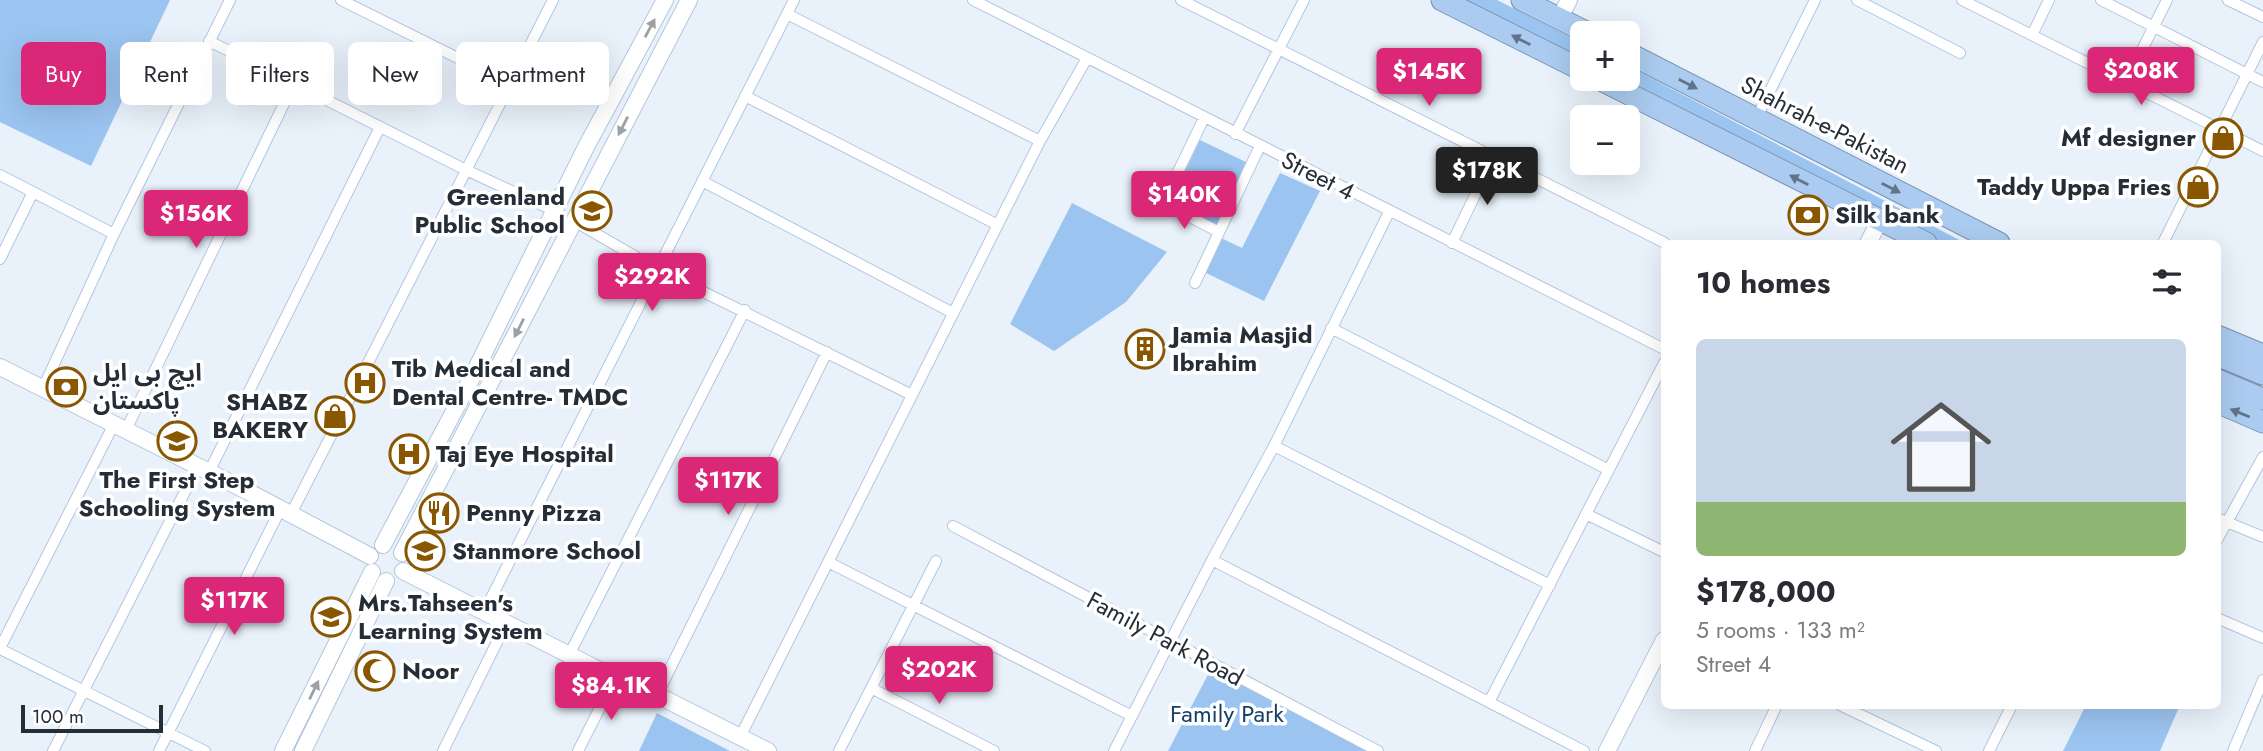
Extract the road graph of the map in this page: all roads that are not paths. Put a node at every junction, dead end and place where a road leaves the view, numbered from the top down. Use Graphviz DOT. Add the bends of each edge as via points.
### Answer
graph roads {
  1 [pos="230,0"];
  2 [pos="341,0"];
  3 [pos="665,0"];
  4 [pos="689,0"];
  5 [pos="794,0"];
  6 [pos="973,0"];
  7 [pos="1181,0"];
  8 [pos="1304,0"];
  9 [pos="1442,0"];
  10 [pos="1522,0"];
  11 [pos="1815,0"];
  12 [pos="1857,0"];
  13 [pos="1962,0"];
  14 [pos="2049,0"];
  15 [pos="2101,0"];
  16 [pos="2166,0"];
  17 [pos="2228,0"];
  18 [pos="548,2"];
  19 [pos="1564,9"];
  20 [pos="787,13"];
  21 [pos="2263,17"];
  22 [pos="2153,26"];
  23 [pos="2032,35"];
  24 [pos="209,41"];
  25 [pos="529,42"];
  26 [pos="2263,42"];
  27 [pos="226,49"];
  28 [pos="1279,50"];
  29 [pos="1960,53"];
  30 [pos="456,57"];
  31 [pos="1087,58"];
  32 [pos="1640,59"];
  33 [pos="1570,64"];
  34 [pos="2247,73"];
  35 [pos="2126,82"];
  36 [pos="2263,82"];
  37 [pos="1623,91"];
  38 [pos="745,96"];
  39 [pos="334,103"];
  40 [pos="283,105"];
  41 [pos="499,105"];
  42 [pos="1204,118"];
  43 [pos="1756,119"];
  44 [pos="380,127"];
  45 [pos="2220,130"];
  46 [pos="1235,134"];
  47 [pos="1040,141"];
  48 [pos="1259,146"];
  49 [pos="2263,151"];
  50 [pos="1493,158"];
  51 [pos="466,170"];
  52 [pos="0,175"];
  53 [pos="702,181"];
  54 [pos="33,192"];
  55 [pos="555,211"];
  56 [pos="1389,212"];
  57 [pos="1880,220"];
  58 [pos="574,221"];
  59 [pos="998,225"];
  60 [pos="1219,232"];
  61 [pos="114,234"];
  62 [pos="1870,240"];
  63 [pos="1920,240"];
  64 [pos="1993,240"];
  65 [pos="2165,240"];
  66 [pos="1661,242"];
  67 [pos="1452,243"];
  68 [pos="0,259"];
  69 [pos="657,269"];
  70 [pos="1195,283"];
  71 [pos="744,310"];
  72 [pos="953,313"];
  73 [pos="1331,328"];
  74 [pos="2221,338"];
  75 [pos="1661,348"];
  76 [pos="827,352"];
  77 [pos="2263,355"];
  78 [pos="2221,357"];
  79 [pos="0,367"];
  80 [pos="1661,369"];
  81 [pos="2263,374"];
  82 [pos="2221,382"];
  83 [pos="43,388"];
  84 [pos="912,395"];
  85 [pos="2263,399"];
  86 [pos="2221,404"];
  87 [pos="2263,422"];
  88 [pos="120,427"];
  89 [pos="1274,446"];
  90 [pos="2263,457"];
  91 [pos="204,469"];
  92 [pos="1609,470"];
  93 [pos="286,511"];
  94 [pos="1586,514"];
  95 [pos="2222,520"];
  96 [pos="953,526"];
  97 [pos="2263,537"];
  98 [pos="383,545"];
  99 [pos="1661,551"];
  100 [pos="402,553"];
  101 [pos="1212,560"];
  102 [pos="936,561"];
  103 [pos="828,562"];
  104 [pos="376,570"];
  105 [pos="402,571"];
  106 [pos="1550,585"];
  107 [pos="913,605"];
  108 [pos="484,612"];
  109 [pos="2221,620"];
  110 [pos="506,624"];
  111 [pos="2263,638"];
  112 [pos="1170,642"];
  113 [pos="1661,646"];
  114 [pos="0,649"];
  115 [pos="569,655"];
  116 [pos="615,678"];
  117 [pos="2263,680"];
  118 [pos="871,688"];
  119 [pos="84,690"];
  120 [pos="657,695"];
  121 [pos="1489,702"];
  122 [pos="1775,709"];
  123 [pos="1848,709"];
  124 [pos="2010,709"];
  125 [pos="1132,716"];
  126 [pos="169,732"];
  127 [pos="740,737"];
  128 [pos="53,751"];
  129 [pos="159,751"];
  130 [pos="205,751"];
  131 [pos="283,751"];
  132 [pos="303,751"];
  133 [pos="443,751"];
  134 [pos="578,751"];
  135 [pos="768,751"];
  136 [pos="839,751"];
  137 [pos="994,751"];
  138 [pos="1114,751"];
  139 [pos="1378,751"];
  140 [pos="1584,751"];
  141 [pos="1607,751"];
  142 [pos="1755,751"];
  143 [pos="1936,751"];
  144 [pos="1989,751"];
  145 [pos="2233,751"];
  1 -- 24 [label="street"];
  2 -- 30 [label="street"];
  55 -- 3 [label="main road, one-way"];
  4 -- 58 [label="main road, one-way"];
  5 -- 20 [label="street"];
  6 -- 31 [label="street, Street 4"];
  7 -- 28 [label="street"];
  8 -- 28 [label="street"];
  33 -- 9 [label="highway, one-way"];
  10 -- 19 [label="highway"];
  11 -- 43 [label="street"];
  12 -- 29 [label="street"];
  13 -- 23 [label="street"];
  14 -- 23 [label="street"];
  15 -- 22 [label="street"];
  16 -- 22 [label="street"];
  17 -- 21 [label="street"];
  18 -- 25 [label="street"];
  20 -- 38 [label="street"];
  20 -- 47 [label="street"];
  22 -- 34 [label="street"];
  22 -- 35 [label="street"];
  23 -- 35 [label="street"];
  24 -- 27 [label="street"];
  24 -- 61 [label="street"];
  26 -- 34 [label="street"];
  28 -- 46 [label="street"];
  28 -- 50 [label="street"];
  31 -- 42 [label="street, Street 4"];
  31 -- 47 [label="street"];
  32 -- 43 [label="highway, Shahrah-e-Pakistan, one-way"];
  34 -- 36 [label="street"];
  34 -- 45 [label="street"];
  35 -- 45 [label="street"];
  57 -- 37 [label="highway, one-way"];
  38 -- 53 [label="street"];
  38 -- 59 [label="street"];
  39 -- 44 [label="street"];
  40 -- 88 [label="street"];
  41 -- 51 [label="street"];
  42 -- 46 [label="street, Street 4"];
  42 -- 60 [label="street" via="1163,203"];
  43 -- 64 [label="highway, Shahrah-e-Pakistan, one-way"];
  44 -- 51 [label="street"];
  44 -- 91 [label="street"];
  45 -- 49 [label="street"];
  45 -- 65 [label="street"];
  46 -- 48 [label="street, Street 4"];
  47 -- 59 [label="street"];
  48 -- 56 [label="street, Street 4"];
  48 -- 60 [label="street"];
  50 -- 66 [label="street"];
  50 -- 67 [label="street"];
  51 -- 55 [label="street"];
  51 -- 93 [label="street"];
  52 -- 54 [label="street"];
  53 -- 69 [label="street"];
  53 -- 72 [label="street"];
  54 -- 61 [label="street"];
  54 -- 68 [label="street"];
  55 -- 98 [label="main road"];
  56 -- 67 [label="street, Street 4"];
  56 -- 73 [label="street"];
  57 -- 62 [label="main road"];
  57 -- 63 [label="highway"];
  58 -- 69 [label="street"];
  58 -- 100 [label="main road, one-way"];
  59 -- 72 [label="street"];
  60 -- 70 [label="street"];
  61 -- 83 [label="street"];
  67 -- 75 [label="street, Street 4"];
  69 -- 71 [label="street"];
  69 -- 108 [label="street"];
  71 -- 76 [label="street"];
  71 -- 115 [label="street"];
  72 -- 84 [label="street"];
  73 -- 89 [label="street"];
  73 -- 92 [label="street"];
  74 -- 77 [label="highway"];
  76 -- 84 [label="street"];
  76 -- 120 [label="street"];
  78 -- 81 [label="highway"];
  79 -- 83 [label="main road"];
  80 -- 92 [label="street"];
  82 -- 85 [label="highway"];
  83 -- 88 [label="main road"];
  84 -- 103 [label="street"];
  87 -- 86 [label="highway, one-way"];
  88 -- 91 [label="main road"];
  88 -- 114 [label="street"];
  89 -- 101 [label="street"];
  89 -- 106 [label="street"];
  90 -- 95 [label="street"];
  91 -- 93 [label="main road"];
  91 -- 119 [label="street"];
  92 -- 94 [label="street"];
  93 -- 104 [label="main road"];
  93 -- 126 [label="street"];
  94 -- 99 [label="street"];
  94 -- 106 [label="street"];
  95 -- 97 [label="street"];
  96 -- 112 [label="street, Family Park Road"];
  98 -- 100 [label="main road"];
  98 -- 104 [label="main road" via="375,549"];
  100 -- 105 [label="main road"];
  101 -- 112 [label="street"];
  101 -- 121 [label="street"];
  102 -- 107 [label="street"];
  103 -- 107 [label="street"];
  103 -- 127 [label="street"];
  104 -- 105 [label="main road" via="396,578"];
  131 -- 104 [label="main road, one-way"];
  104 -- 132 [label="main road"];
  105 -- 108 [label="main road"];
  106 -- 121 [label="street"];
  107 -- 118 [label="street"];
  107 -- 125 [label="street"];
  108 -- 110 [label="main road"];
  109 -- 111 [label="street"];
  110 -- 115 [label="main road"];
  110 -- 133 [label="street"];
  112 -- 125 [label="street"];
  112 -- 139 [label="street, Family Park Road"];
  113 -- 141 [label="main road"];
  114 -- 119 [label="street"];
  115 -- 116 [label="main road"];
  116 -- 120 [label="main road"];
  116 -- 134 [label="street"];
  117 -- 145 [label="street"];
  118 -- 136 [label="street"];
  118 -- 137 [label="street"];
  119 -- 126 [label="street"];
  119 -- 128 [label="street"];
  120 -- 127 [label="main road"];
  121 -- 140 [label="street"];
  122 -- 142 [label="street"];
  123 -- 143 [label="street"];
  124 -- 144 [label="street"];
  125 -- 138 [label="street"];
  126 -- 129 [label="street"];
  126 -- 130 [label="street"];
  127 -- 135 [label="main road"];
}
